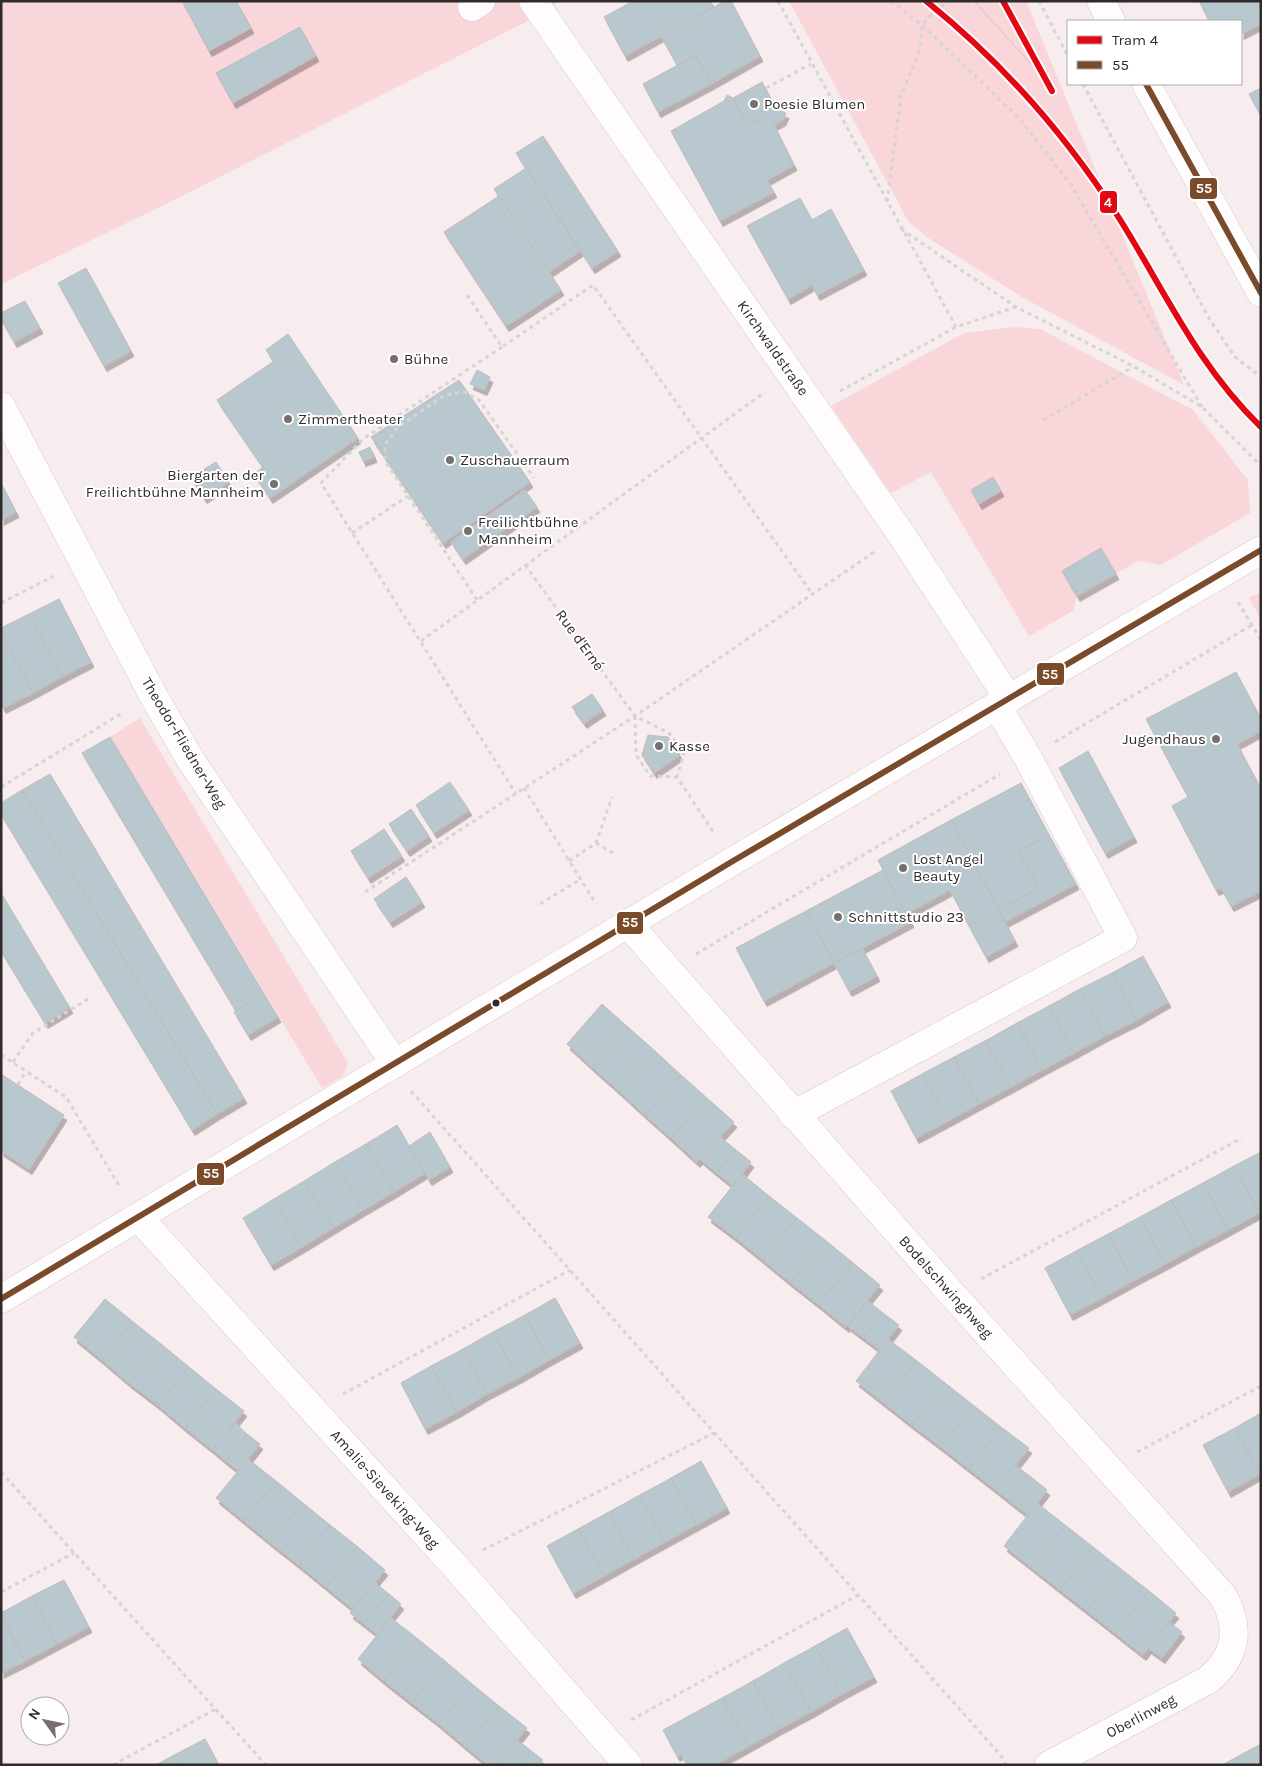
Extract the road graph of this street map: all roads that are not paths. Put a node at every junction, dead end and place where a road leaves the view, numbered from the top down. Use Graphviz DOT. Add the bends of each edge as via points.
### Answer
graph roads {
  1 [pos="532,1"];
  2 [pos="1100,1"];
  3 [pos="1110,20"];
  4 [pos="1147,85"];
  5 [pos="1261,293"];
  6 [pos="1,406"];
  7 [pos="1261,550"];
  8 [pos="1003,702"];
  9 [pos="621,928"];
  10 [pos="395,1064"];
  11 [pos="793,1115"];
  12 [pos="138,1217"];
  13 [pos="1,1299"];
  14 [pos="1227,1659"];
  15 [pos="628,1765"];
  16 [pos="1049,1765"];
  1 -- 8 [label="street, Kirchwaldstraße" via="901,534"];
  2 -- 3 [label="street"];
  4 -- 5 [label="street"];
  6 -- 10 [label="street, Theodor-Fliedner-Weg" via="152,695 190,759"];
  7 -- 8 [label="street"];
  8 -- 9 [label="street"];
  8 -- 11 [label="street, Kirchwaldstraße" via="1028,758 1123,938"];
  9 -- 10 [label="street"];
  9 -- 11 [label="street, Bodelschwinghweg" via="668,971"];
  10 -- 12 [label="street"];
  11 -- 14 [label="street, Bodelschwinghweg" via="1223,1596 1232,1611 1234,1627 1233,1644"];
  12 -- 13 [label="street"];
  12 -- 15 [label="street, Amalie-Sieveking-Weg" via="454,1565"];
  14 -- 16 [label="street, Oberlinweg" via="1208,1680"];
}
